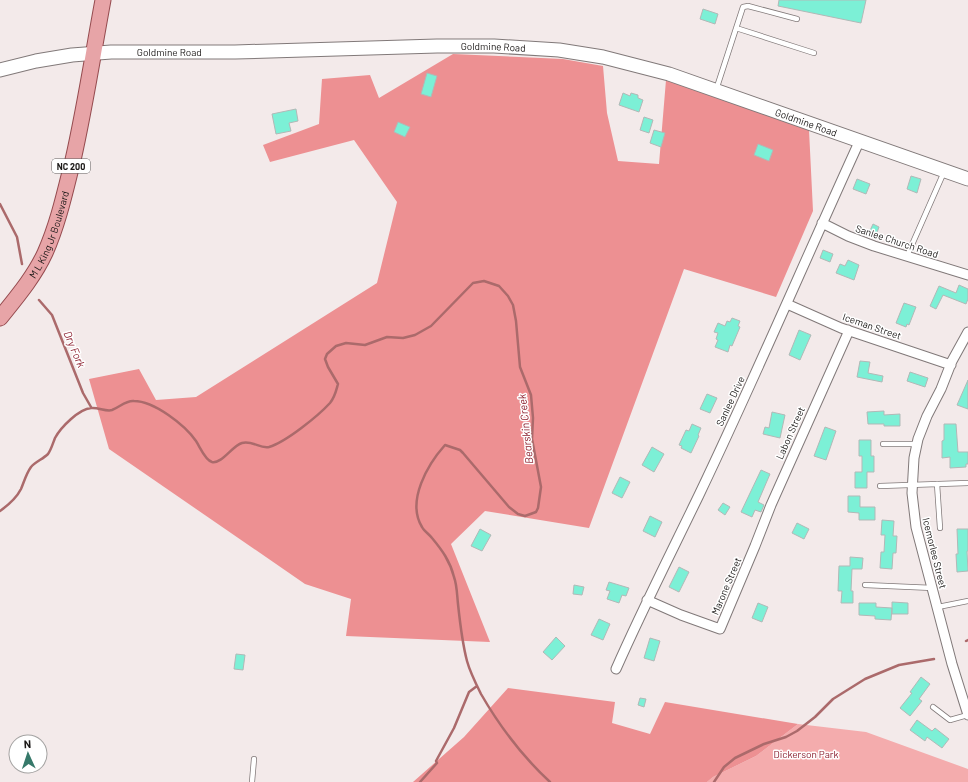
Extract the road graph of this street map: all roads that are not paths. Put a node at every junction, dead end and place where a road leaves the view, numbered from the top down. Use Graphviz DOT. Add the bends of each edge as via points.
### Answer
graph roads {
  1 [pos="104,0"];
  2 [pos="797,19"];
  3 [pos="736,28"];
  4 [pos="93,53"];
  5 [pos="814,53"];
  6 [pos="0,70"];
  7 [pos="716,90"];
  8 [pos="860,140"];
  9 [pos="944,170"];
  10 [pos="968,179"];
  11 [pos="822,223"];
  12 [pos="907,256"];
  13 [pos="968,275"];
  14 [pos="787,304"];
  15 [pos="0,318"];
  16 [pos="848,330"];
  17 [pos="968,332"];
  18 [pos="951,365"];
  19 [pos="884,444"];
  20 [pos="916,444"];
  21 [pos="968,483"];
  22 [pos="937,484"];
  23 [pos="912,485"];
  24 [pos="880,486"];
  25 [pos="940,528"];
  26 [pos="755,546"];
  27 [pos="865,585"];
  28 [pos="933,588"];
  29 [pos="647,600"];
  30 [pos="968,601"];
  31 [pos="938,607"];
  32 [pos="616,669"];
  33 [pos="933,707"];
  34 [pos="968,715"];
  35 [pos="254,759"];
  36 [pos="252,782"];
  1 -- 4 [label="main road, M L King Jr Boulevard / NC 200"];
  2 -- 3 [label="lane" via="748,6 743,7"];
  3 -- 5 [label="lane"];
  3 -- 7 [label="lane"];
  4 -- 6 [label="main road, Goldmine Road" via="36,61"];
  4 -- 7 [label="main road, Goldmine Road" via="494,46 559,50 603,57 669,74"];
  4 -- 15 [label="main road, M L King Jr Boulevard / NC 200" via="83,114 59,216 44,254 20,293"];
  7 -- 8 [label="main road, Goldmine Road"];
  8 -- 9 [label="main road, Goldmine Road"];
  8 -- 11 [label="street, Sanlee Drive"];
  9 -- 10 [label="main road, Goldmine Road"];
  9 -- 12 [label="lane"];
  11 -- 12 [label="street, Sanlee Church Road" via="848,236"];
  11 -- 14 [label="street, Sanlee Drive"];
  12 -- 13 [label="street, Sanlee Church Road"];
  14 -- 16 [label="street, Iceman Street"];
  14 -- 29 [label="street, Sanlee Drive" via="699,496"];
  16 -- 18 [label="street, Iceman Street"];
  16 -- 26 [label="street, Labon Street"];
  17 -- 18 [label="street, Icemorlee Street"];
  18 -- 20 [label="street, Icemorlee Street"];
  19 -- 20 [label="lane"];
  20 -- 23 [label="street, Icemorlee Street"];
  21 -- 22 [label="lane"];
  22 -- 23 [label="lane"];
  22 -- 25 [label="lane"];
  23 -- 24 [label="lane"];
  23 -- 28 [label="street, Icemorlee Street" via="916,527"];
  26 -- 29 [label="street, Marone Street" via="720,629"];
  27 -- 28 [label="lane"];
  28 -- 31 [label="street, Icemorlee Street"];
  29 -- 32 [label="street, Sanlee Drive"];
  30 -- 31 [label="lane"];
  31 -- 34 [label="street, Icemorlee Street"];
  33 -- 34 [label="lane" via="950,720"];
  35 -- 36 [label="lane"];
}
